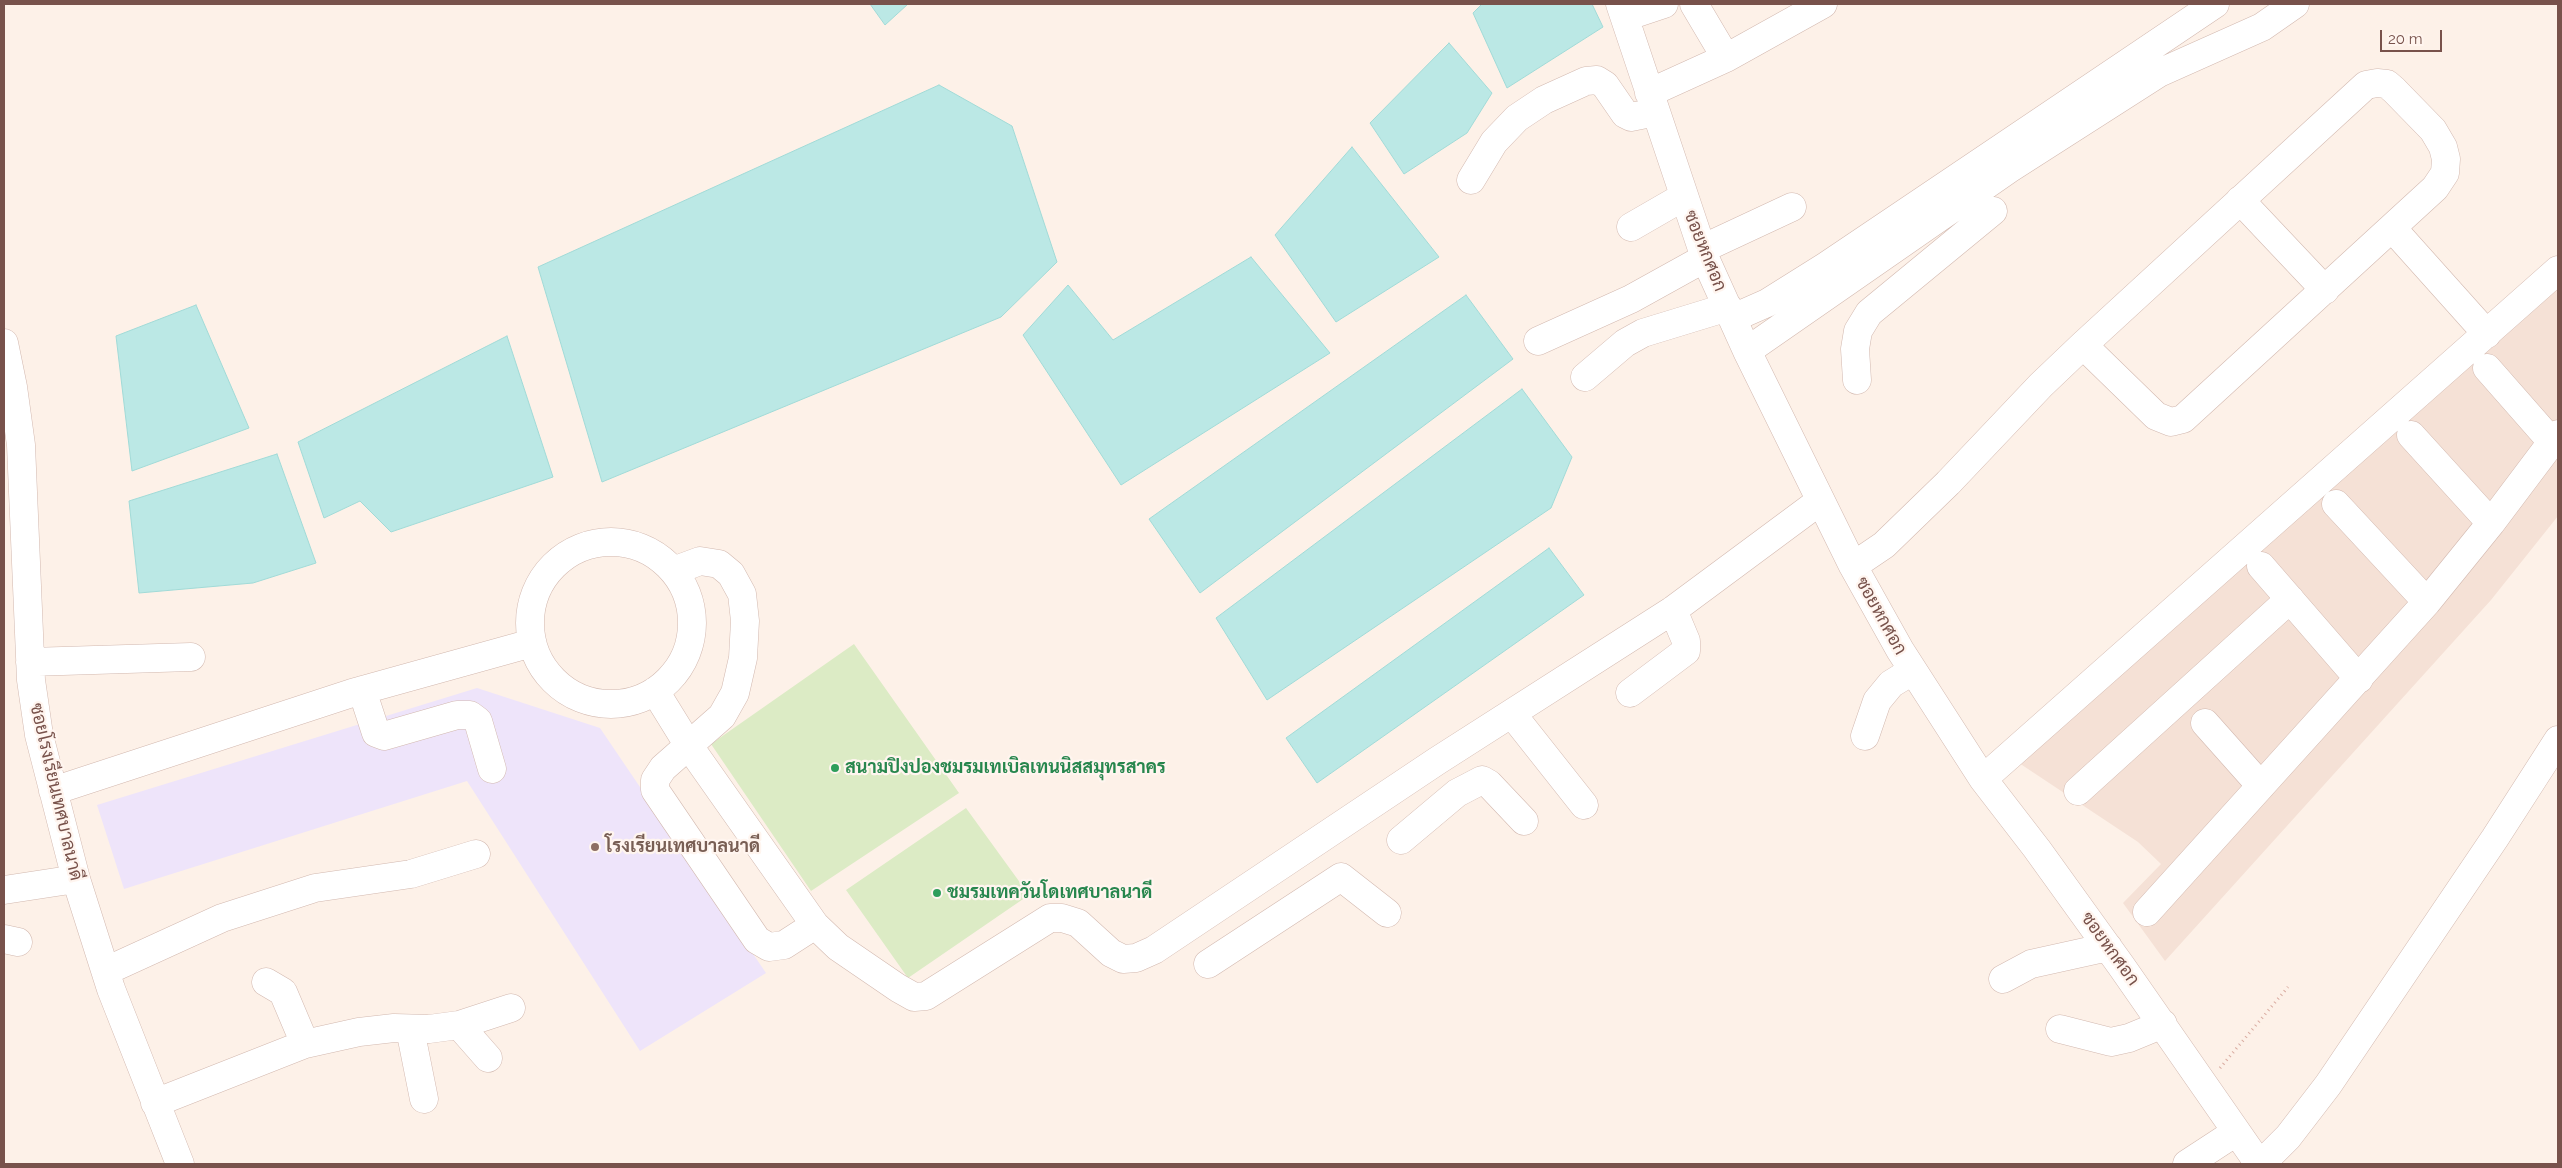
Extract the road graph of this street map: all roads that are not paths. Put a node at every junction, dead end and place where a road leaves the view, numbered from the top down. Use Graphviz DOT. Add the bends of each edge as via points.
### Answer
graph roads {
  1 [pos="1694,4"];
  2 [pos="1822,4"];
  3 [pos="2215,4"];
  4 [pos="2295,4"];
  5 [pos="1642,8"];
  6 [pos="1726,58"];
  7 [pos="1663,92"];
  8 [pos="1471,180"];
  9 [pos="1683,197"];
  10 [pos="2240,200"];
  11 [pos="1792,207"];
  12 [pos="1993,211"];
  13 [pos="1631,227"];
  14 [pos="2393,228"];
  15 [pos="1707,250"];
  16 [pos="2558,270"];
  17 [pos="1846,281"];
  18 [pos="2325,290"];
  19 [pos="1743,310"];
  20 [pos="1869,313"];
  21 [pos="2487,334"];
  22 [pos="1538,341"];
  23 [pos="1762,341"];
  24 [pos="4,343"];
  25 [pos="2083,345"];
  26 [pos="2487,368"];
  27 [pos="1585,377"];
  28 [pos="1857,380"];
  29 [pos="9,388"];
  30 [pos="2411,435"];
  31 [pos="2555,438"];
  32 [pos="1820,501"];
  33 [pos="2336,504"];
  34 [pos="2491,523"];
  35 [pos="1868,556"];
  36 [pos="2262,566"];
  37 [pos="673,572"];
  38 [pos="2290,599"];
  39 [pos="2427,602"];
  40 [pos="1673,610"];
  41 [pos="532,643"];
  42 [pos="191,657"];
  43 [pos="30,662"];
  44 [pos="1912,671"];
  45 [pos="2359,679"];
  46 [pos="362,690"];
  47 [pos="655,691"];
  48 [pos="1630,693"];
  49 [pos="1512,714"];
  50 [pos="2205,723"];
  51 [pos="1865,736"];
  52 [pos="2558,740"];
  53 [pos="690,746"];
  54 [pos="1437,762"];
  55 [pos="1998,766"];
  56 [pos="492,769"];
  57 [pos="2261,786"];
  58 [pos="53,791"];
  59 [pos="2078,791"];
  60 [pos="1457,793"];
  61 [pos="1584,805"];
  62 [pos="1524,821"];
  63 [pos="1401,840"];
  64 [pos="1313,846"];
  65 [pos="476,854"];
  66 [pos="1341,877"];
  67 [pos="76,879"];
  68 [pos="4,890"];
  69 [pos="2147,912"];
  70 [pos="1387,913"];
  71 [pos="815,925"];
  72 [pos="2108,947"];
  73 [pos="1208,964"];
  74 [pos="106,971"];
  75 [pos="2003,979"];
  76 [pos="266,982"];
  77 [pos="511,1008"];
  78 [pos="2163,1024"];
  79 [pos="459,1025"];
  80 [pos="410,1029"];
  81 [pos="2060,1029"];
  82 [pos="306,1044"];
  83 [pos="488,1058"];
  84 [pos="424,1099"];
  85 [pos="155,1103"];
  86 [pos="2236,1132"];
  87 [pos="2270,1155"];
  88 [pos="180,1164"];
  89 [pos="2187,1164"];
  1 -- 6 [label="street"];
  2 -- 6 [label="street"];
  3 -- 19 [label="street" via="1834,261"];
  4 -- 17 [label="street" via="2262,27 2159,73 2010,169"];
  5 -- 7 [label="street, ซอยหกศอก"];
  6 -- 7 [label="street"];
  7 -- 8 [label="street" via="1631,117 1597,80 1586,81 1544,100 1517,118 1494,142"];
  7 -- 9 [label="street, ซอยหกศอก"];
  9 -- 13 [label="street"];
  9 -- 15 [label="street, ซอยหกศอก"];
  10 -- 14 [label="street" via="2366,84 2387,84 2433,130 2446,159 2445,173 2436,188"];
  10 -- 18 [label="street"];
  10 -- 25 [label="street"];
  11 -- 15 [label="street" via="1739,231"];
  12 -- 20 [label="street"];
  14 -- 18 [label="street"];
  14 -- 21 [label="street"];
  15 -- 19 [label="street, ซอยหกศอก"];
  15 -- 22 [label="street" via="1631,299"];
  16 -- 21 [label="street"];
  17 -- 20 [label="street"];
  17 -- 23 [label="street"];
  18 -- 25 [label="street" via="2183,418 2171,422 2156,416"];
  19 -- 23 [label="street, ซอยหกศอก"];
  19 -- 27 [label="street" via="1643,333 1625,343"];
  20 -- 28 [label="street" via="1858,331 1855,349"];
  21 -- 55 [label="street"];
  23 -- 32 [label="street, ซอยหกศอก"];
  24 -- 29 [label="street, ซอยโรงเรียนเทศบาลนาดี"];
  25 -- 35 [label="street" via="1948,484"];
  26 -- 31 [label="street"];
  29 -- 43 [label="street, ซอยโรงเรียนเทศบาลนาดี" via="21,445"];
  30 -- 34 [label="street"];
  31 -- 34 [label="street"];
  32 -- 35 [label="street, ซอยหกศอก"];
  32 -- 40 [label="street"];
  33 -- 39 [label="street"];
  34 -- 39 [label="street"];
  35 -- 44 [label="street, ซอยหกศอก"];
  36 -- 38 [label="street"];
  37 -- 41 [label="street" via="662,560 635,546 604,543 574,551 550,570 534,597 530,612"];
  37 -- 47 [label="street" via="688,598 691,612 689,642 676,670"];
  37 -- 53 [label="street" via="700,561 719,564 731,574 742,594 743,658 735,693 722,716"];
  38 -- 45 [label="street"];
  38 -- 59 [label="street"];
  39 -- 45 [label="street"];
  40 -- 48 [label="street" via="1686,641 1686,651"];
  40 -- 49 [label="street"];
  41 -- 46 [label="street"];
  41 -- 47 [label="street" via="545,671 567,692 581,698 611,704 634,700"];
  42 -- 43 [label="street"];
  43 -- 58 [label="street, ซอยโรงเรียนเทศบาลนาดี" via="39,735"];
  44 -- 51 [label="street" via="1891,684 1877,701"];
  44 -- 55 [label="street, ซอยหกศอก"];
  45 -- 57 [label="street"];
  46 -- 56 [label="street" via="376,732 384,736 457,715 470,715 478,721"];
  46 -- 58 [label="street"];
  47 -- 53 [label="street"];
  49 -- 54 [label="street"];
  49 -- 61 [label="street"];
  50 -- 57 [label="street"];
  52 -- 87 [label="street" via="2333,1076"];
  53 -- 71 [label="street"];
  53 -- 71 [label="street" via="663,768 655,780 655,790 757,940 769,947 784,945"];
  54 -- 60 [label="street"];
  54 -- 64 [label="street"];
  55 -- 72 [label="street, ซอยหกศอก"];
  57 -- 69 [label="street"];
  58 -- 67 [label="street, ซอยโรงเรียนเทศบาลนาดี"];
  60 -- 62 [label="street" via="1482,780"];
  60 -- 63 [label="street"];
  64 -- 66 [label="street"];
  64 -- 71 [label="street" via="1176,937 1136,958 1123,960 1110,953 1078,923 1050,918 926,996 914,997 898,988 838,947"];
  65 -- 74 [label="street" via="411,874 315,888 222,918"];
  66 -- 70 [label="street"];
  66 -- 73 [label="street"];
  67 -- 68 [label="street"];
  67 -- 74 [label="street, ซอยโรงเรียนเทศบาลนาดี"];
  72 -- 75 [label="street" via="2032,964"];
  72 -- 78 [label="street, ซอยหกศอก"];
  74 -- 85 [label="street, ซอยโรงเรียนเทศบาลนาดี"];
  76 -- 82 [label="street" via="283,992"];
  77 -- 79 [label="street"];
  78 -- 81 [label="street" via="2111,1042"];
  78 -- 86 [label="street, ซอยหกศอก"];
  79 -- 80 [label="street"];
  79 -- 83 [label="street"];
  80 -- 82 [label="street" via="359,1032"];
  80 -- 84 [label="street"];
  82 -- 85 [label="street"];
  85 -- 88 [label="street, ซอยโรงเรียนเทศบาลนาดี"];
  86 -- 87 [label="street, ซอยหกศอก"];
  86 -- 89 [label="street"];
}
